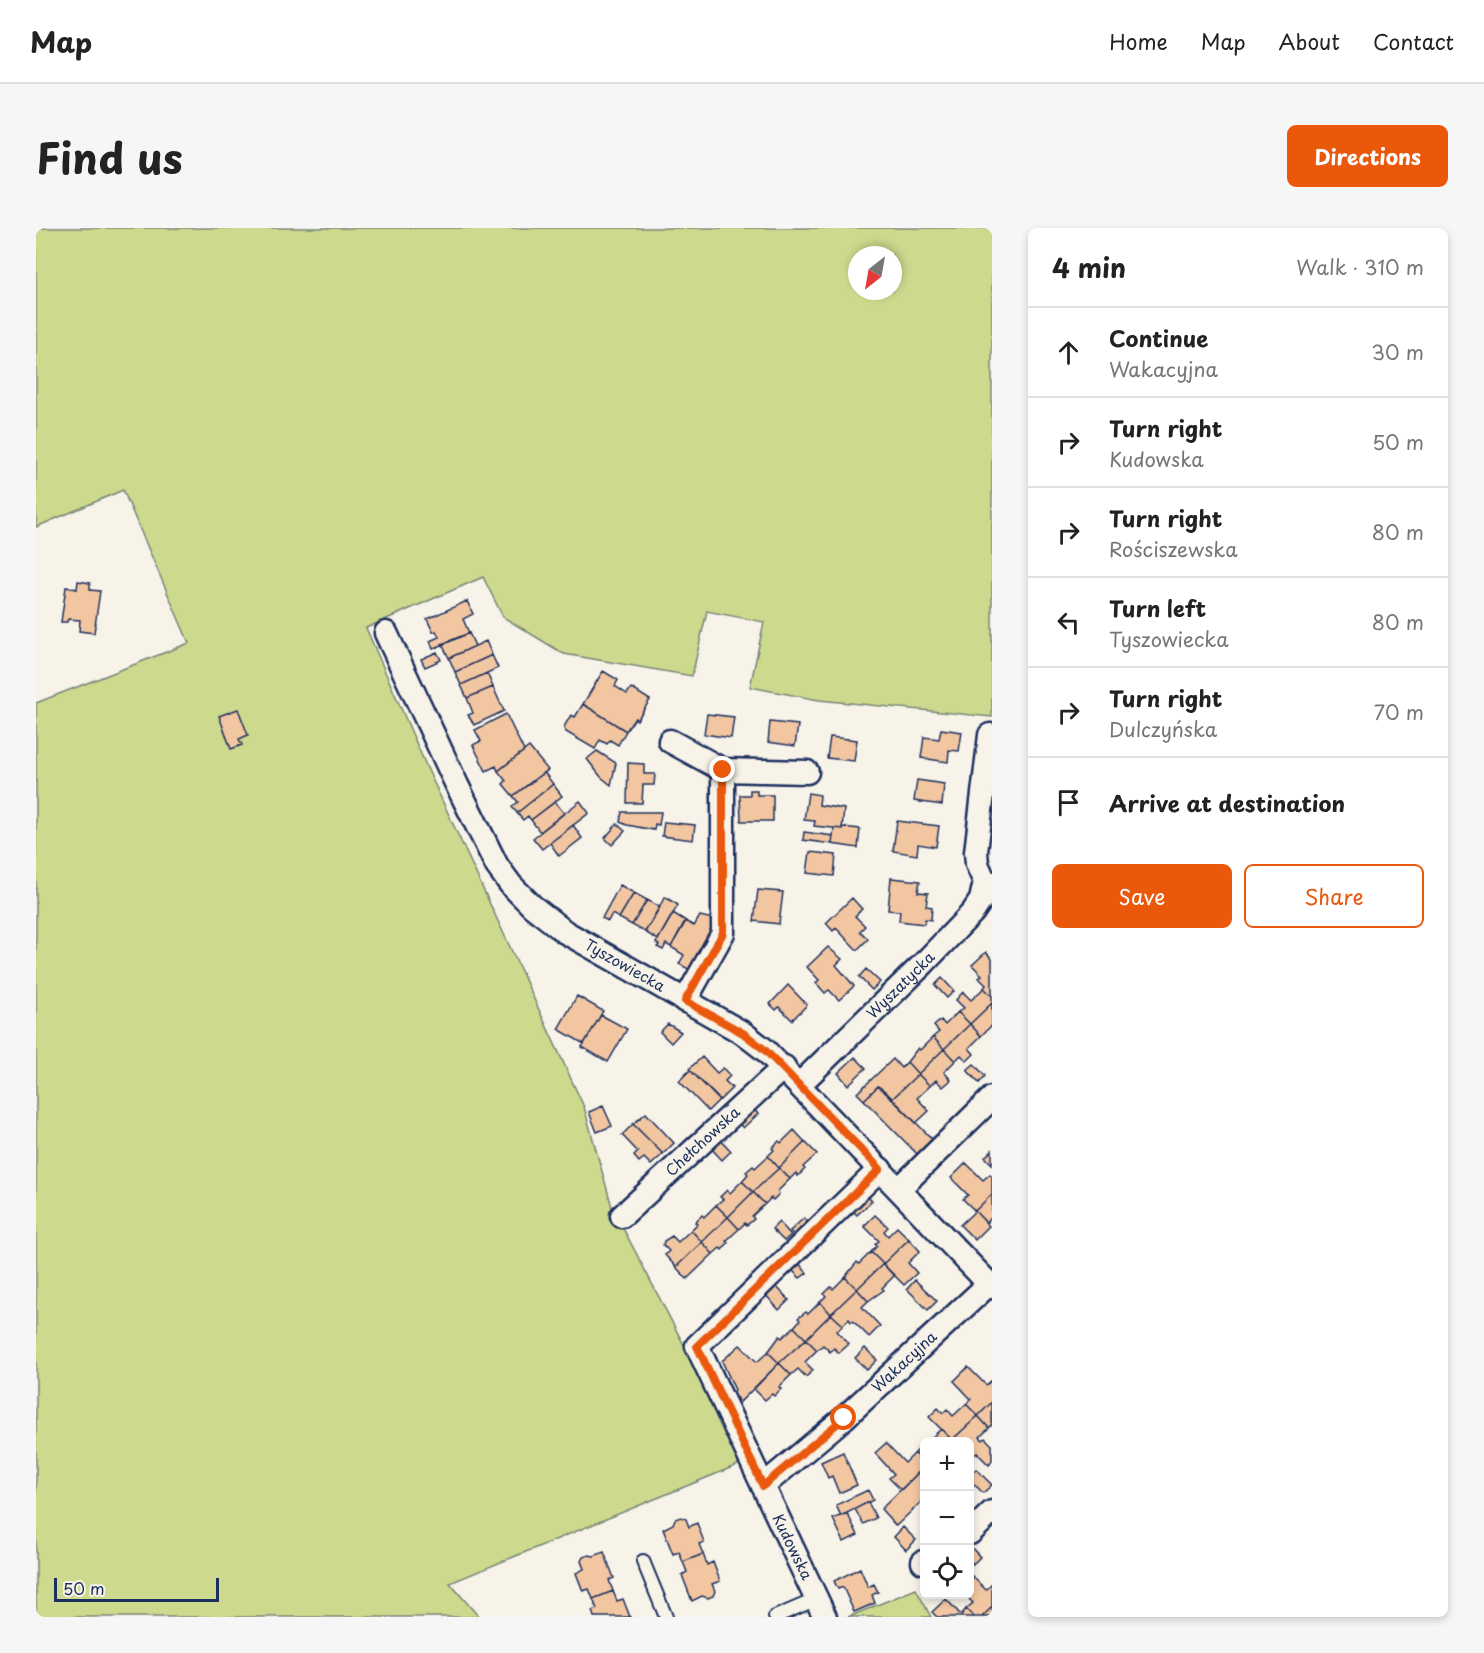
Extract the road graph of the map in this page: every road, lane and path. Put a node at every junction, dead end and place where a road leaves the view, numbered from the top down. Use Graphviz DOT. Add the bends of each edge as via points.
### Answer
graph roads {
  1 [pos="386,633"];
  2 [pos="990,735"];
  3 [pos="670,741"];
  4 [pos="723,770"];
  5 [pos="807,772"];
  6 [pos="989,883"];
  7 [pos="685,1001"];
  8 [pos="784,1067"];
  9 [pos="800,1084"];
  10 [pos="992,1098"];
  11 [pos="880,1169"];
  12 [pos="898,1189"];
  13 [pos="622,1216"];
  14 [pos="990,1286"];
  15 [pos="763,1486"];
  16 [pos="992,1512"];
  17 [pos="974,1528"];
  18 [pos="643,1561"];
  19 [pos="821,1608"];
  20 [pos="666,1617"];
  21 [pos="775,1617"];
  1 -- 7 [label="street, Tyszowiecka" via="466,804 510,885 565,932"];
  2 -- 6 [label="street" via="976,852 977,864"];
  3 -- 4 [label="street"];
  4 -- 5 [label="street"];
  4 -- 7 [label="street" via="723,933"];
  6 -- 9 [label="street, Wyszatycka" via="973,912"];
  7 -- 8 [label="street, Tyszowiecka" via="743,1033"];
  8 -- 9 [label="street, Tyszowiecka"];
  8 -- 13 [label="street, Chełchowska"];
  9 -- 11 [label="street, Tyszowiecka"];
  10 -- 12 [label="street"];
  11 -- 12 [label="street, Tyszowiecka"];
  11 -- 15 [label="street, Kudowska" via="697,1346"];
  12 -- 14 [label="street, Tyszowiecka"];
  14 -- 15 [label="street, Wakacyjna"];
  15 -- 19 [label="street, Kudowska"];
  16 -- 17 [label="street"];
  18 -- 20 [label="lane"];
  19 -- 21 [label="lane"];
}
